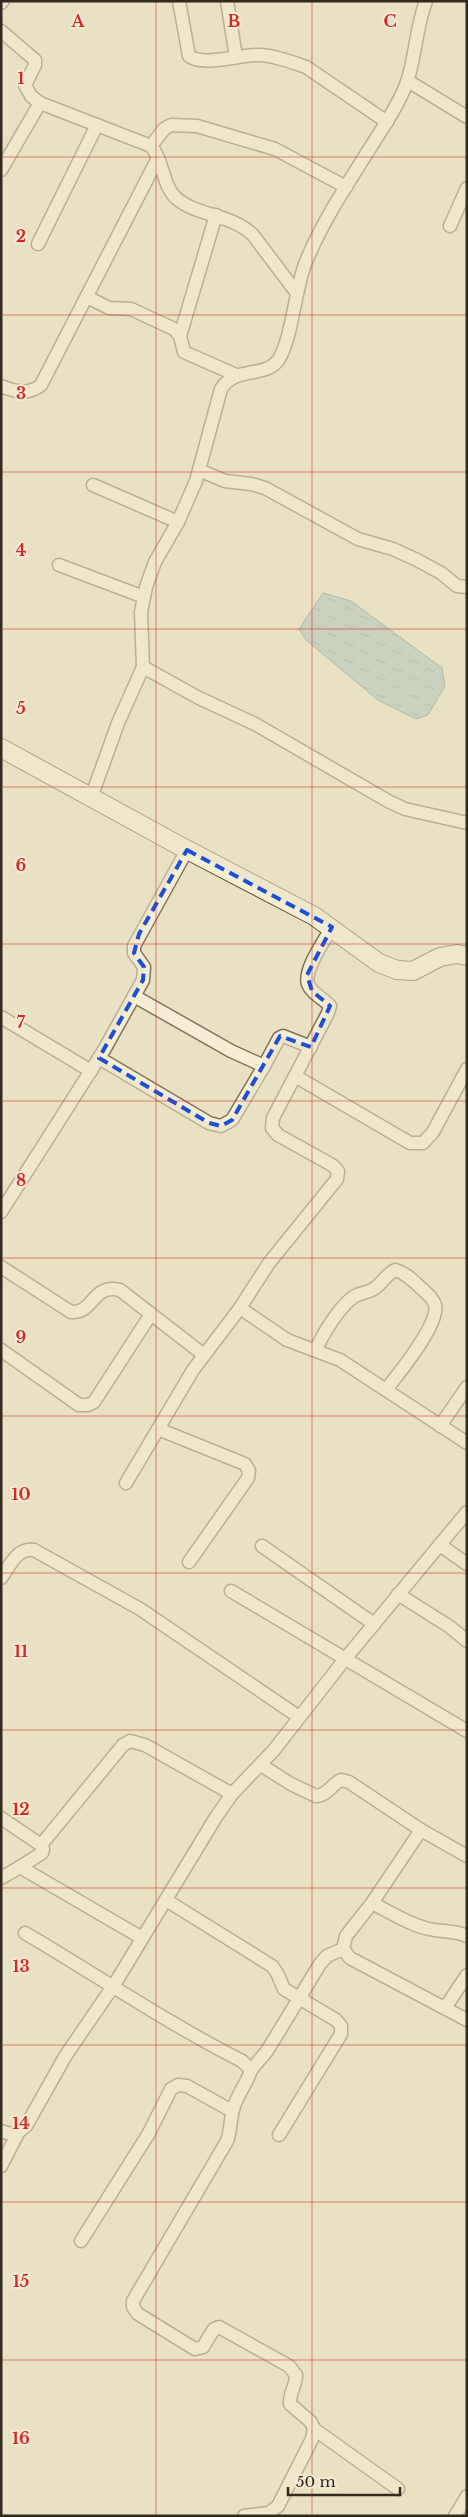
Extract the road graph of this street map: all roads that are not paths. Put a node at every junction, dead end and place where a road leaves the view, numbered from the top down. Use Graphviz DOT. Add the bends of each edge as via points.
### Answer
graph roads {
  1 [pos="179,1"];
  2 [pos="227,1"];
  3 [pos="426,1"];
  4 [pos="1,31"];
  5 [pos="236,57"];
  6 [pos="408,81"];
  7 [pos="40,103"];
  8 [pos="467,117"];
  9 [pos="387,122"];
  10 [pos="97,125"];
  11 [pos="151,146"];
  12 [pos="158,158"];
  13 [pos="1,170"];
  14 [pos="346,187"];
  15 [pos="467,188"];
  16 [pos="216,215"];
  17 [pos="450,226"];
  18 [pos="38,244"];
  19 [pos="296,292"];
  20 [pos="87,297"];
  21 [pos="180,336"];
  22 [pos="236,375"];
  23 [pos="1,386"];
  24 [pos="199,470"];
  25 [pos="93,485"];
  26 [pos="178,522"];
  27 [pos="59,565"];
  28 [pos="467,587"];
  29 [pos="144,597"];
  30 [pos="142,667"];
  31 [pos="1,748"];
  32 [pos="96,784"];
  33 [pos="467,824"];
  34 [pos="195,854"];
  35 [pos="332,928"];
  36 [pos="467,956"];
  37 [pos="138,998"];
  38 [pos="1,1017"];
  39 [pos="311,1047"];
  40 [pos="99,1058"];
  41 [pos="264,1066"];
  42 [pos="467,1070"];
  43 [pos="91,1071"];
  44 [pos="295,1076"];
  45 [pos="1,1212"];
  46 [pos="1,1267"];
  47 [pos="240,1308"];
  48 [pos="151,1314"];
  49 [pos="1,1350"];
  50 [pos="316,1350"];
  51 [pos="204,1355"];
  52 [pos="467,1387"];
  53 [pos="386,1390"];
  54 [pos="440,1426"];
  55 [pos="158,1429"];
  56 [pos="467,1443"];
  57 [pos="126,1482"];
  58 [pos="467,1512"];
  59 [pos="440,1545"];
  60 [pos="262,1546"];
  61 [pos="188,1562"];
  62 [pos="467,1564"];
  63 [pos="1,1578"];
  64 [pos="231,1591"];
  65 [pos="398,1594"];
  66 [pos="374,1624"];
  67 [pos="467,1641"];
  68 [pos="345,1659"];
  69 [pos="299,1717"];
  70 [pos="467,1730"];
  71 [pos="261,1765"];
  72 [pos="232,1794"];
  73 [pos="1,1818"];
  74 [pos="420,1830"];
  75 [pos="41,1845"];
  76 [pos="467,1856"];
  77 [pos="20,1867"];
  78 [pos="1,1878"];
  79 [pos="166,1900"];
  80 [pos="372,1903"];
  81 [pos="25,1933"];
  82 [pos="467,1936"];
  83 [pos="142,1938"];
  84 [pos="343,1949"];
  85 [pos="467,1975"];
  86 [pos="114,1985"];
  87 [pos="297,1999"];
  88 [pos="445,2008"];
  89 [pos="467,2020"];
  90 [pos="251,2070"];
  91 [pos="232,2111"];
  92 [pos="1,2131"];
  93 [pos="18,2134"];
  94 [pos="279,2135"];
  95 [pos="1,2166"];
  96 [pos="81,2241"];
  97 [pos="314,2429"];
  98 [pos="398,2488"];
  99 [pos="467,2496"];
  100 [pos="244,2516"];
  101 [pos="455,2516"];
  1 -- 5 [label="street" via="189,56 196,61"];
  2 -- 5 [label="street"];
  3 -- 6 [label="street"];
  4 -- 7 [label="street" via="35,60 25,85 30,96"];
  5 -- 9 [label="street" via="260,55 306,67"];
  6 -- 8 [label="street"];
  6 -- 9 [label="street"];
  7 -- 10 [label="street"];
  7 -- 13 [label="street"];
  9 -- 14 [label="street"];
  10 -- 11 [label="street"];
  10 -- 18 [label="street"];
  11 -- 12 [label="street"];
  11 -- 14 [label="street" via="171,125 196,126 275,149"];
  12 -- 16 [label="street" via="171,193 191,207"];
  12 -- 20 [label="street"];
  14 -- 19 [label="street" via="315,242"];
  15 -- 17 [label="street"];
  16 -- 19 [label="street" via="236,221 253,235"];
  16 -- 21 [label="street"];
  19 -- 22 [label="street" via="284,345 276,363"];
  20 -- 21 [label="street" via="109,308 138,312 174,329"];
  20 -- 23 [label="street" via="41,385 24,392"];
  21 -- 22 [label="street" via="184,352"];
  22 -- 24 [label="street" via="222,389"];
  24 -- 26 [label="street"];
  24 -- 28 [label="street" via="225,481 265,488 358,539 393,549 441,573 458,586"];
  25 -- 26 [label="street"];
  26 -- 29 [label="street" via="156,562"];
  27 -- 29 [label="street"];
  29 -- 30 [label="street" via="141,612"];
  30 -- 32 [label="street"];
  30 -- 33 [label="street" via="255,724 388,801 405,809"];
  31 -- 32 [label="street"];
  32 -- 34 [label="street"];
  34 -- 35 [label="street"];
  34 -- 37 [label="street" via="134,946 145,972"];
  35 -- 36 [label="street" via="379,963 397,970 413,971 440,957"];
  35 -- 39 [label="street" via="307,975 312,991 330,1006"];
  37 -- 40 [label="street"];
  37 -- 41 [label="street"];
  38 -- 43 [label="street"];
  39 -- 41 [label="street" via="283,1036"];
  39 -- 44 [label="street"];
  40 -- 41 [label="street" via="209,1123 221,1126 232,1120"];
  40 -- 43 [label="street"];
  42 -- 44 [label="street" via="433,1132 423,1143 410,1143"];
  43 -- 45 [label="street"];
  44 -- 47 [label="street" via="273,1118 272,1128 278,1135 332,1165 338,1172 337,1179 273,1257"];
  46 -- 48 [label="street" via="68,1311 84,1309 98,1293 113,1288"];
  47 -- 50 [label="street" via="287,1340"];
  47 -- 51 [label="street"];
  48 -- 49 [label="street" via="94,1402 88,1405 79,1405"];
  48 -- 51 [label="street"];
  50 -- 53 [label="street" via="340,1360"];
  50 -- 53 [label="street" via="321,1336 349,1302 357,1295 370,1292 390,1272 404,1272 430,1296 436,1310 423,1340"];
  51 -- 55 [label="street"];
  52 -- 54 [label="street"];
  53 -- 54 [label="street"];
  54 -- 56 [label="street"];
  55 -- 57 [label="street"];
  55 -- 61 [label="street" via="245,1464 249,1470 248,1478"];
  58 -- 59 [label="street"];
  59 -- 62 [label="street"];
  59 -- 65 [label="street"];
  60 -- 66 [label="street"];
  63 -- 69 [label="street" via="19,1554 27,1549 34,1550 140,1609"];
  64 -- 68 [label="street"];
  65 -- 66 [label="street"];
  65 -- 67 [label="street"];
  66 -- 68 [label="street"];
  68 -- 69 [label="street"];
  68 -- 70 [label="street"];
  69 -- 71 [label="street"];
  71 -- 72 [label="street"];
  71 -- 74 [label="street" via="316,1796 326,1793 341,1780 350,1782"];
  72 -- 75 [label="street" via="145,1745 130,1741 123,1745"];
  72 -- 79 [label="street"];
  73 -- 75 [label="street"];
  74 -- 76 [label="street"];
  74 -- 80 [label="street"];
  75 -- 77 [label="street" via="42,1853"];
  77 -- 78 [label="street"];
  77 -- 83 [label="street"];
  79 -- 83 [label="street"];
  79 -- 87 [label="street" via="272,1966 284,1990"];
  80 -- 82 [label="street" via="421,1927"];
  80 -- 84 [label="street" via="346,1936"];
  81 -- 86 [label="street"];
  83 -- 86 [label="street"];
  84 -- 87 [label="street" via="327,1956"];
  84 -- 88 [label="street" via="350,1958"];
  85 -- 88 [label="street"];
  86 -- 90 [label="street" via="155,2014 242,2061"];
  86 -- 93 [label="street"];
  87 -- 90 [label="street" via="267,2051"];
  87 -- 94 [label="street" via="336,2020 341,2026 341,2034"];
  88 -- 89 [label="street"];
  90 -- 91 [label="street"];
  91 -- 96 [label="street" via="187,2086 178,2085 171,2089 149,2133"];
  91 -- 97 [label="street" via="227,2141 137,2292 132,2301 133,2307 138,2314 195,2349 203,2347 214,2329 219,2327 289,2366 296,2375 290,2404"];
  92 -- 93 [label="street"];
  93 -- 95 [label="street"];
  97 -- 98 [label="street"];
  97 -- 100 [label="street" via="278,2506 269,2513"];
  99 -- 101 [label="street"];
}
